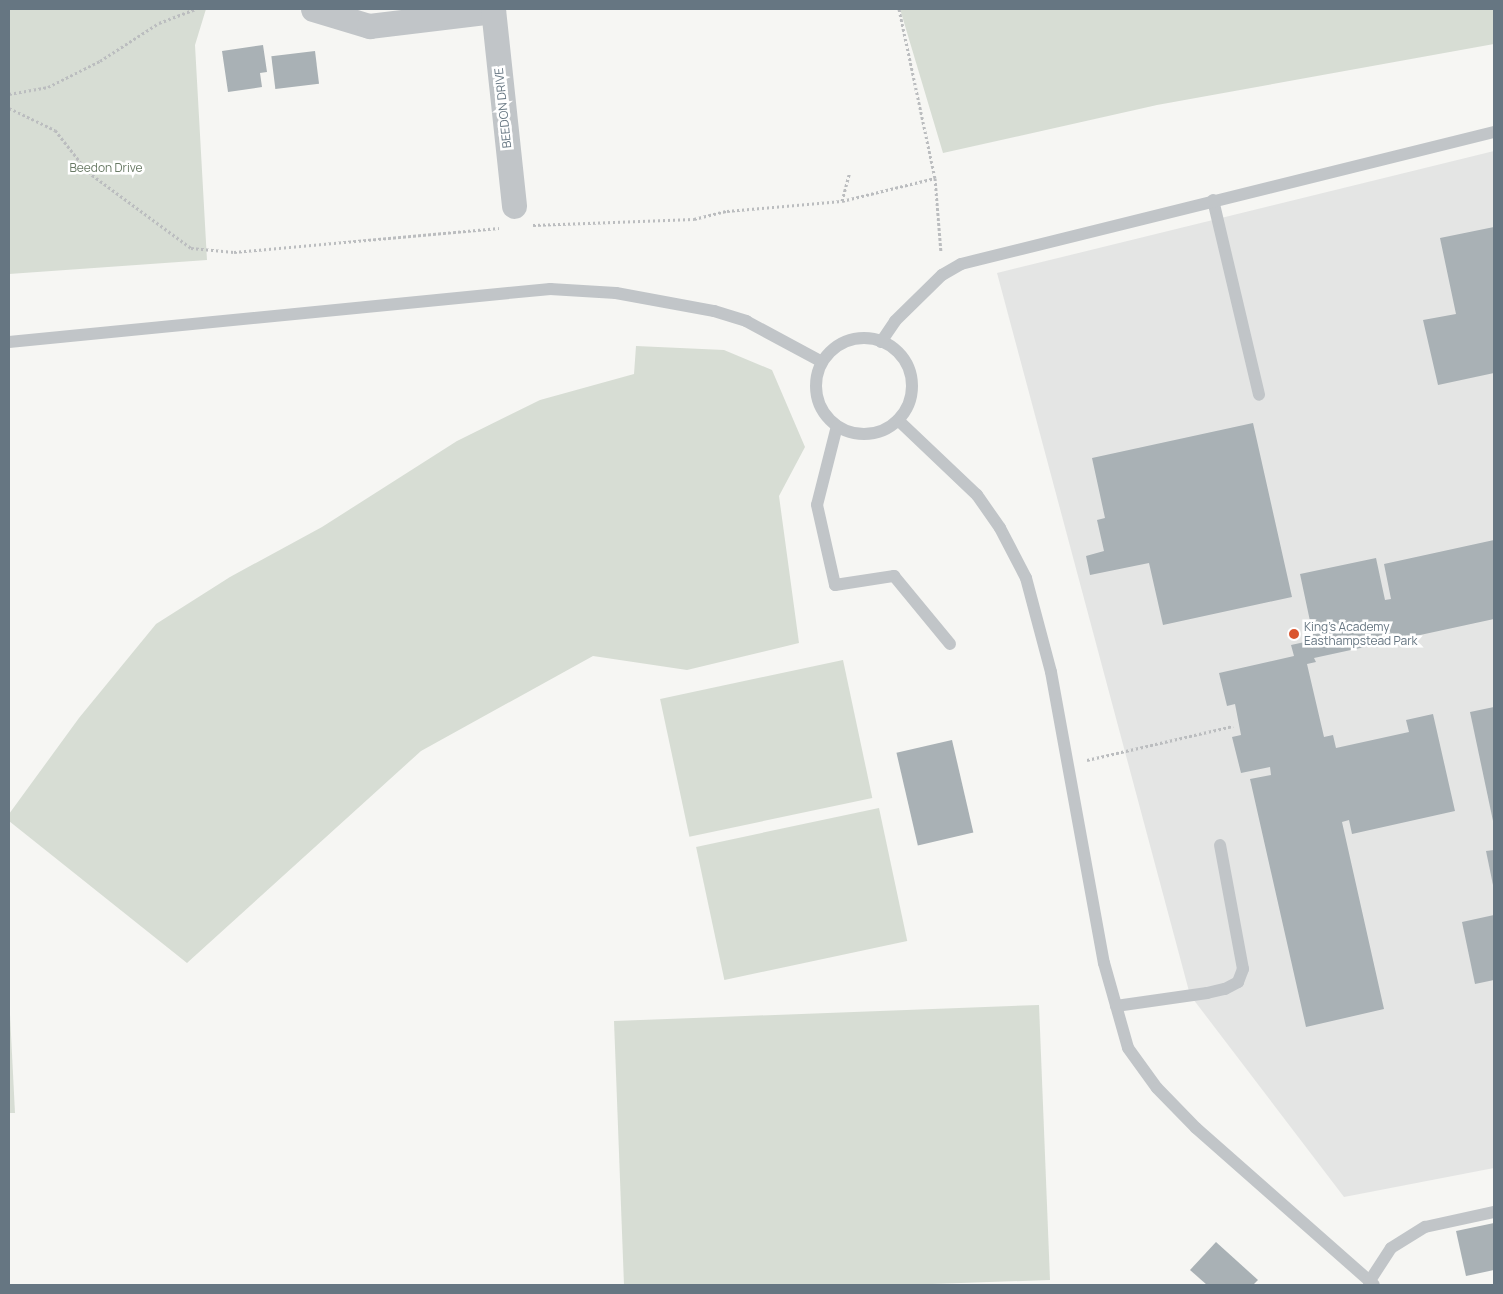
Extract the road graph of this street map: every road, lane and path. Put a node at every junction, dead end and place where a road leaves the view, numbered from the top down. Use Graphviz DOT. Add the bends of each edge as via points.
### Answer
graph roads {
  1 [pos="195,9"];
  2 [pos="313,9"];
  3 [pos="899,9"];
  4 [pos="493,10"];
  5 [pos="9,94"];
  6 [pos="9,108"];
  7 [pos="1494,132"];
  8 [pos="849,174"];
  9 [pos="935,178"];
  10 [pos="1213,200"];
  11 [pos="842,201"];
  12 [pos="514,206"];
  13 [pos="530,226"];
  14 [pos="502,228"];
  15 [pos="942,275"];
  16 [pos="9,342"];
  17 [pos="881,342"];
  18 [pos="822,362"];
  19 [pos="1259,395"];
  20 [pos="898,420"];
  21 [pos="837,426"];
  22 [pos="950,644"];
  23 [pos="1232,726"];
  24 [pos="1068,764"];
  25 [pos="1220,845"];
  26 [pos="1116,1006"];
  27 [pos="1494,1212"];
  28 [pos="1372,1284"];
  1 -- 5 [label="path" via="159,23 100,61 48,86"];
  2 -- 4 [label="street" via="369,26"];
  3 -- 9 [label="path"];
  4 -- 12 [label="street, BEEDON DRIVE"];
  6 -- 14 [label="path" via="55,130 88,172 191,248 234,252"];
  7 -- 10 [label="lane"];
  8 -- 11 [label="path"];
  9 -- 11 [label="path"];
  9 -- 15 [label="path"];
  10 -- 15 [label="lane" via="1000,252 961,264"];
  10 -- 19 [label="lane"];
  11 -- 13 [label="path" via="727,211 694,219"];
  15 -- 17 [label="lane" via="895,321"];
  16 -- 18 [label="lane" via="550,289 616,293 714,311 753,324"];
  17 -- 18 [label="lane" via="865,338 850,340 835,347"];
  17 -- 20 [label="lane" via="897,352 907,366 911,382 906,408"];
  18 -- 21 [label="lane" via="816,381 817,398 825,415"];
  20 -- 21 [label="lane" via="884,430 868,434 852,433"];
  20 -- 24 [label="lane" via="977,494 1000,528 1026,578 1051,672"];
  21 -- 22 [label="lane" via="816,504 834,584 894,576"];
  23 -- 24 [label="path"];
  24 -- 26 [label="lane" via="1104,963"];
  25 -- 26 [label="lane" via="1243,969 1238,982 1207,993"];
  26 -- 28 [label="lane" via="1128,1048 1156,1088 1275,1200"];
  27 -- 28 [label="lane" via="1425,1227 1391,1248"];
}
